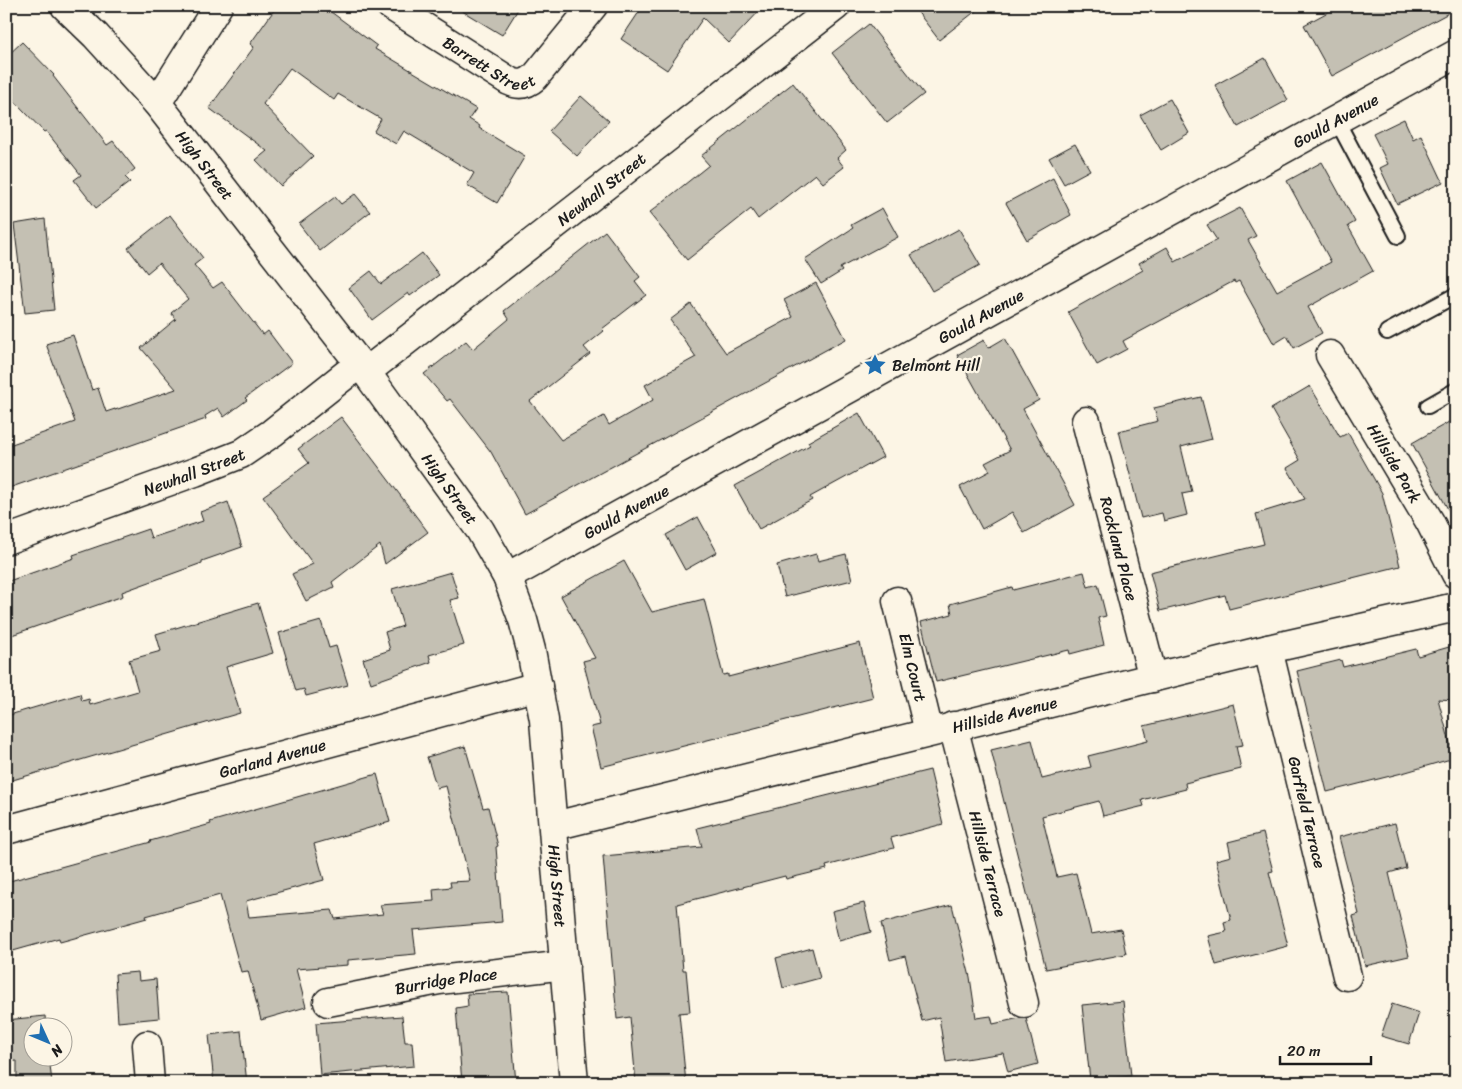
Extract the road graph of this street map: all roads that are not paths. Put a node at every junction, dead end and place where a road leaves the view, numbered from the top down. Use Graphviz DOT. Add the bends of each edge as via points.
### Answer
graph roads {
  1 [pos="65,6"];
  2 [pos="218,6"];
  3 [pos="391,6"];
  4 [pos="593,6"];
  5 [pos="836,6"];
  6 [pos="1456,54"];
  7 [pos="157,103"];
  8 [pos="1336,119"];
  9 [pos="1398,236"];
  10 [pos="1456,295"];
  11 [pos="1387,332"];
  12 [pos="1330,355"];
  13 [pos="362,368"];
  14 [pos="1456,390"];
  15 [pos="1428,406"];
  16 [pos="1086,421"];
  17 [pos="6,540"];
  18 [pos="1456,574"];
  19 [pos="507,577"];
  20 [pos="897,601"];
  21 [pos="1456,607"];
  22 [pos="1268,649"];
  23 [pos="1152,678"];
  24 [pos="538,686"];
  25 [pos="941,729"];
  26 [pos="554,826"];
  27 [pos="6,830"];
  28 [pos="565,965"];
  29 [pos="1347,976"];
  30 [pos="328,1002"];
  31 [pos="1024,1002"];
  32 [pos="147,1046"];
  33 [pos="150,1083"];
  34 [pos="574,1083"];
  1 -- 7 [label="street, High Street"];
  2 -- 7 [label="street"];
  3 -- 4 [label="street, Barrett Street" via="518,85 535,77"];
  5 -- 13 [label="street, Newhall Street"];
  6 -- 8 [label="street, Gould Avenue"];
  7 -- 13 [label="street, High Street"];
  8 -- 9 [label="lane"];
  8 -- 19 [label="street, Gould Avenue"];
  10 -- 11 [label="lane"];
  12 -- 18 [label="street, Hillside Park" via="1430,522"];
  13 -- 17 [label="street, Newhall Street" via="241,454"];
  13 -- 19 [label="street, High Street" via="480,530"];
  14 -- 15 [label="lane"];
  16 -- 23 [label="street, Rockland Place"];
  19 -- 24 [label="street, High Street" via="523,620"];
  20 -- 25 [label="street, Elm Court"];
  21 -- 22 [label="street, Hillside Avenue"];
  22 -- 23 [label="street, Hillside Avenue"];
  22 -- 29 [label="street, Garfield Terrace"];
  23 -- 25 [label="street, Hillside Avenue"];
  24 -- 26 [label="street, High Street"];
  24 -- 27 [label="street, Garland Avenue"];
  25 -- 26 [label="street, Hillside Avenue"];
  25 -- 31 [label="street, Hillside Terrace"];
  26 -- 28 [label="street, High Street"];
  28 -- 30 [label="street, Burridge Place" via="439,980"];
  28 -- 34 [label="street, High Street"];
  32 -- 33 [label="street"];
}
